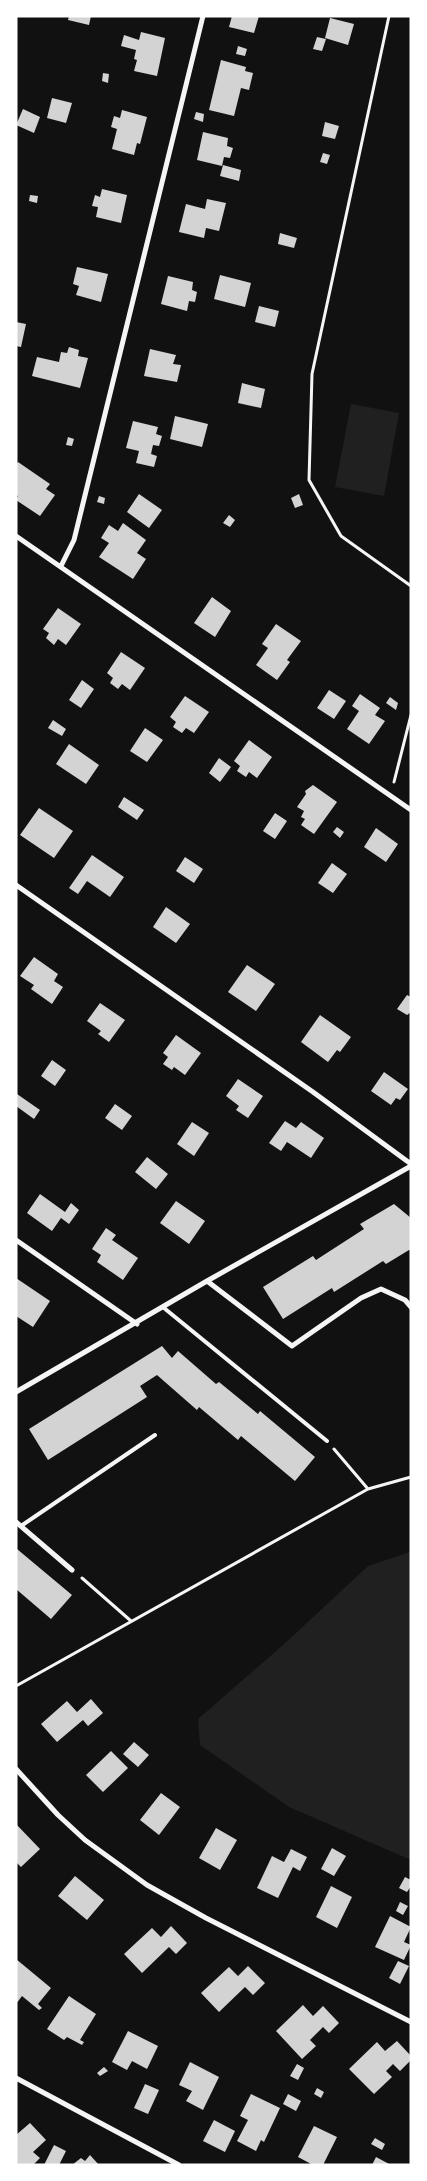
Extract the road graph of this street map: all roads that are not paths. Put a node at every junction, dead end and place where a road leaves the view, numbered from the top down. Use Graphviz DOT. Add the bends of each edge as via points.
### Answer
graph roads {
  1 [pos="203,16"];
  2 [pos="16,536"];
  3 [pos="61,566"];
  4 [pos="411,810"];
  5 [pos="16,885"];
  6 [pos="411,1165"];
  7 [pos="16,1240"];
  8 [pos="208,1281"];
  9 [pos="411,1307"];
  10 [pos="164,1308"];
  11 [pos="136,1324"];
  12 [pos="16,1392"];
  13 [pos="155,1435"];
  14 [pos="327,1441"];
  15 [pos="16,1522"];
  16 [pos="21,1526"];
  17 [pos="72,1570"];
  18 [pos="16,1769"];
  19 [pos="411,2022"];
  20 [pos="16,2078"];
  21 [pos="179,2165"];
  1 -- 3 [label="street" via="74,540"];
  2 -- 3 [label="street"];
  3 -- 4 [label="street"];
  5 -- 6 [label="street" via="313,1092"];
  6 -- 8 [label="street"];
  7 -- 11 [label="street"];
  8 -- 9 [label="street" via="292,1346 361,1298 381,1289 406,1300"];
  8 -- 10 [label="street"];
  10 -- 11 [label="street"];
  10 -- 14 [label="lane"];
  11 -- 12 [label="street"];
  13 -- 16 [label="lane"];
  15 -- 16 [label="street"];
  16 -- 17 [label="street"];
  18 -- 19 [label="street" via="85,1840 148,1885"];
  20 -- 21 [label="street"];
}
